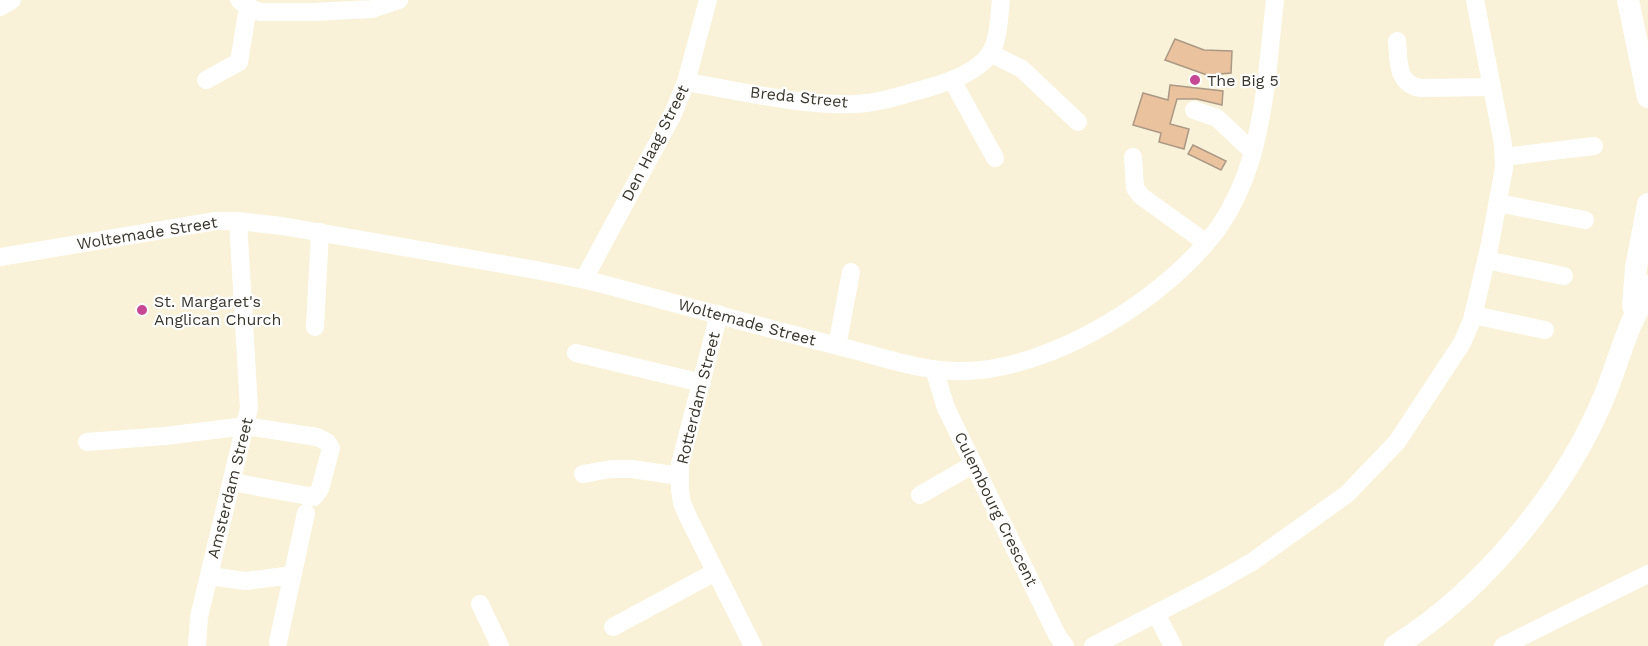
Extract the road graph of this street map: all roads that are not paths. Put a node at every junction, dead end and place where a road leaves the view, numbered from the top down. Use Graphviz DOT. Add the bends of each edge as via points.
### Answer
graph roads {
  1 [pos="12,0"];
  2 [pos="399,0"];
  3 [pos="708,0"];
  4 [pos="1001,0"];
  5 [pos="1275,0"];
  6 [pos="1475,0"];
  7 [pos="1628,0"];
  8 [pos="1641,0"];
  9 [pos="243,3"];
  10 [pos="0,7"];
  11 [pos="1648,25"];
  12 [pos="1397,40"];
  13 [pos="990,53"];
  14 [pos="206,80"];
  15 [pos="952,80"];
  16 [pos="686,82"];
  17 [pos="1492,87"];
  18 [pos="1648,97"];
  19 [pos="1194,110"];
  20 [pos="1078,123"];
  21 [pos="1594,146"];
  22 [pos="1252,152"];
  23 [pos="1133,157"];
  24 [pos="1504,157"];
  25 [pos="995,158"];
  26 [pos="1498,202"];
  27 [pos="1648,204"];
  28 [pos="1585,219"];
  29 [pos="238,221"];
  30 [pos="320,232"];
  31 [pos="1205,242"];
  32 [pos="0,257"];
  33 [pos="1486,260"];
  34 [pos="851,272"];
  35 [pos="1564,276"];
  36 [pos="584,279"];
  37 [pos="1648,286"];
  38 [pos="719,314"];
  39 [pos="1473,315"];
  40 [pos="1632,323"];
  41 [pos="315,327"];
  42 [pos="1545,330"];
  43 [pos="837,346"];
  44 [pos="576,353"];
  45 [pos="934,369"];
  46 [pos="702,383"];
  47 [pos="246,426"];
  48 [pos="87,442"];
  49 [pos="974,464"];
  50 [pos="583,474"];
  51 [pos="679,477"];
  52 [pos="232,482"];
  53 [pos="920,495"];
  54 [pos="306,513"];
  55 [pos="715,572"];
  56 [pos="1648,574"];
  57 [pos="292,575"];
  58 [pos="209,576"];
  59 [pos="480,604"];
  60 [pos="1156,614"];
  61 [pos="613,627"];
  62 [pos="1529,640"];
  63 [pos="278,642"];
  64 [pos="197,646"];
  65 [pos="500,646"];
  66 [pos="753,646"];
  67 [pos="1065,646"];
  68 [pos="1093,646"];
  69 [pos="1173,646"];
  70 [pos="1395,646"];
  71 [pos="1503,646"];
  1 -- 10 [label="street"];
  2 -- 9 [label="street" via="351,12 260,12"];
  3 -- 16 [label="street, Den Haag Street"];
  4 -- 13 [label="street"];
  5 -- 22 [label="street, Woltemade Street" via="1263,101"];
  6 -- 17 [label="street"];
  7 -- 18 [label="main road"];
  8 -- 11 [label="main road"];
  9 -- 14 [label="street" via="239,62"];
  12 -- 17 [label="street" via="1400,72 1412,87"];
  13 -- 15 [label="street, Breda Street" via="979,65"];
  13 -- 20 [label="street" via="1022,69"];
  15 -- 16 [label="street, Breda Street" via="855,104 800,101"];
  15 -- 25 [label="street"];
  16 -- 36 [label="street, Den Haag Street" via="672,116"];
  17 -- 24 [label="street"];
  19 -- 22 [label="street" via="1217,118"];
  21 -- 24 [label="street"];
  22 -- 31 [label="street, Woltemade Street" via="1225,216"];
  23 -- 31 [label="street" via="1135,188 1141,196"];
  24 -- 26 [label="street"];
  26 -- 28 [label="street"];
  26 -- 33 [label="street"];
  27 -- 40 [label="main road" via="1636,268"];
  29 -- 30 [label="street, Woltemade Street"];
  29 -- 32 [label="street, Woltemade Street" via="216,221"];
  29 -- 47 [label="street, Amsterdam Street" via="249,399"];
  30 -- 36 [label="street, Woltemade Street"];
  30 -- 41 [label="street"];
  31 -- 45 [label="street, Woltemade Street" via="1175,274 1128,310 1043,357 966,372"];
  33 -- 35 [label="street"];
  33 -- 39 [label="street"];
  34 -- 43 [label="street"];
  36 -- 38 [label="street, Woltemade Street"];
  37 -- 40 [label="main road"];
  38 -- 43 [label="street, Woltemade Street"];
  38 -- 46 [label="street, Rotterdam Street"];
  39 -- 42 [label="street"];
  39 -- 60 [label="street" via="1462,343 1411,424 1347,494 1251,562"];
  40 -- 70 [label="main road" via="1604,398 1571,463 1536,514 1484,573"];
  43 -- 45 [label="street, Woltemade Street"];
  44 -- 46 [label="street"];
  45 -- 49 [label="street, Culembourg Crescent" via="946,408"];
  46 -- 51 [label="street, Rotterdam Street"];
  47 -- 48 [label="street"];
  47 -- 52 [label="street, Amsterdam Street"];
  47 -- 52 [label="street" via="317,436 327,442 331,452 314,497"];
  49 -- 53 [label="street"];
  49 -- 67 [label="street, Culembourg Crescent"];
  50 -- 51 [label="street" via="632,469"];
  51 -- 55 [label="street, Rotterdam Street" via="682,503"];
  52 -- 58 [label="street, Amsterdam Street"];
  54 -- 57 [label="street"];
  55 -- 61 [label="street"];
  55 -- 66 [label="street, Rotterdam Street"];
  56 -- 62 [label="street"];
  57 -- 58 [label="street" via="246,581"];
  57 -- 63 [label="street"];
  58 -- 64 [label="street, Amsterdam Street"];
  59 -- 65 [label="street"];
  60 -- 68 [label="street"];
  60 -- 69 [label="street"];
  62 -- 71 [label="street"];
}
